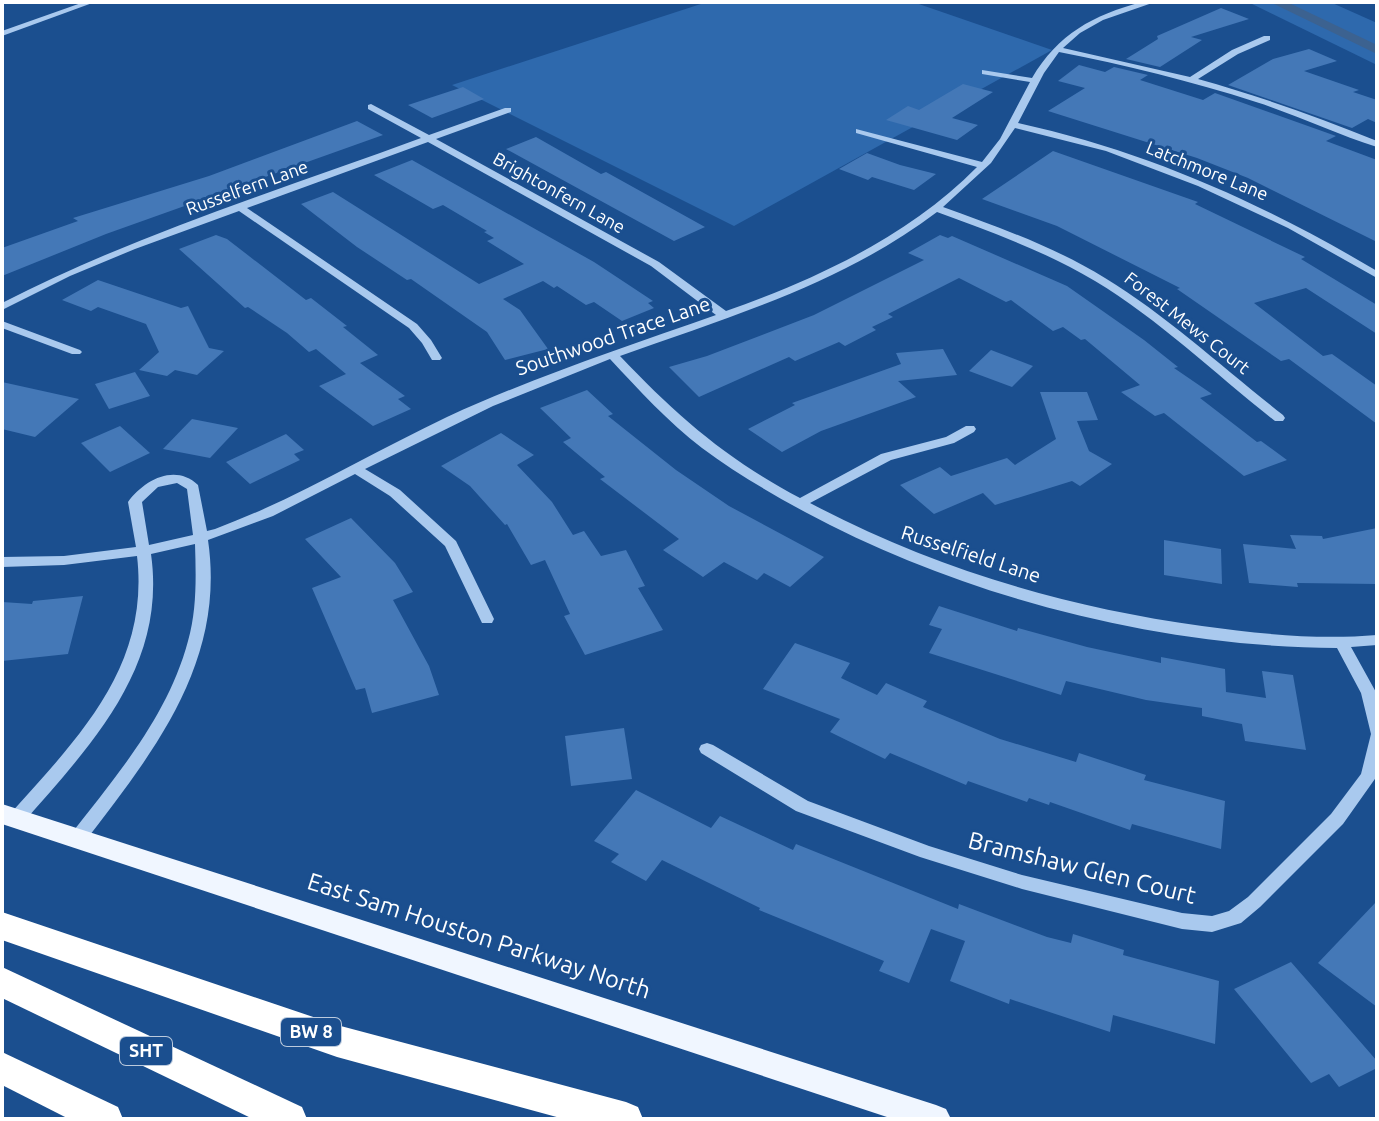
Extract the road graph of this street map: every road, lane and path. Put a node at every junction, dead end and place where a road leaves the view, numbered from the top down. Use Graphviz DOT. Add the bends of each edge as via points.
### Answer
graph roads {
  1 [pos="91,2"];
  2 [pos="1151,2"];
  3 [pos="2,34"];
  4 [pos="1267,38"];
  5 [pos="1056,49"];
  6 [pos="985,72"];
  7 [pos="1191,80"];
  8 [pos="1036,81"];
  9 [pos="371,107"];
  10 [pos="508,110"];
  11 [pos="1013,125"];
  12 [pos="859,131"];
  13 [pos="428,139"];
  14 [pos="1377,144"];
  15 [pos="982,165"];
  16 [pos="239,207"];
  17 [pos="935,208"];
  18 [pos="1377,275"];
  19 [pos="2,307"];
  20 [pos="726,317"];
  21 [pos="2,324"];
  22 [pos="76,352"];
  23 [pos="612,355"];
  24 [pos="436,358"];
  25 [pos="1279,418"];
  26 [pos="970,429"];
  27 [pos="355,468"];
  28 [pos="800,503"];
  29 [pos="203,536"];
  30 [pos="141,551"];
  31 [pos="2,562"];
  32 [pos="487,619"];
  33 [pos="1377,640"];
  34 [pos="1342,644"];
  35 [pos="1377,731"];
  36 [pos="1377,738"];
  37 [pos="707,749"];
  38 [pos="9,817"];
  39 [pos="77,839"];
  40 [pos="2,926"];
  41 [pos="2,982"];
  42 [pos="2,1068"];
  43 [pos="106,1119"];
  44 [pos="290,1119"];
  45 [pos="626,1119"];
  46 [pos="936,1119"];
  1 -- 3 [label="street"];
  2 -- 5 [label="street, Southwood Trace Lane" via="1105,17"];
  4 -- 7 [label="street"];
  5 -- 7 [label="street"];
  5 -- 8 [label="street, Southwood Trace Lane"];
  6 -- 8 [label="street"];
  7 -- 14 [label="street"];
  8 -- 11 [label="street, Southwood Trace Lane"];
  9 -- 13 [label="street, Brightonfern Lane"];
  10 -- 13 [label="street, Russelfern Lane"];
  11 -- 15 [label="street, Southwood Trace Lane"];
  11 -- 18 [label="street, Latchmore Lane" via="1121,154 1208,187 1302,231"];
  12 -- 15 [label="street"];
  13 -- 16 [label="street, Russelfern Lane"];
  13 -- 20 [label="street, Brightonfern Lane" via="655,264"];
  15 -- 17 [label="street, Southwood Trace Lane"];
  16 -- 19 [label="street, Russelfern Lane" via="86,265"];
  16 -- 24 [label="street" via="413,326"];
  17 -- 20 [label="street, Southwood Trace Lane" via="841,267"];
  17 -- 25 [label="street, Forest Mews Court" via="1017,239 1112,287"];
  20 -- 23 [label="street, Southwood Trace Lane"];
  21 -- 22 [label="street"];
  23 -- 27 [label="street, Southwood Trace Lane" via="463,414"];
  23 -- 28 [label="street, Russelfield Lane" via="689,432"];
  26 -- 28 [label="street" via="950,440 886,457"];
  27 -- 29 [label="street, Southwood Trace Lane" via="247,522"];
  27 -- 32 [label="street" via="395,493 451,544"];
  28 -- 34 [label="street, Russelfield Lane" via="900,552 1095,613 1165,628"];
  29 -- 30 [label="street, Southwood Trace Lane"];
  29 -- 30 [label="street" via="193,488 175,479 163,480 150,485 135,502"];
  29 -- 39 [label="street" via="204,591 191,666 143,753"];
  30 -- 31 [label="street, Southwood Trace Lane"];
  30 -- 38 [label="street" via="145,613 123,682 100,719"];
  33 -- 34 [label="street, Russelfield Lane"];
  34 -- 35 [label="street" via="1366,684"];
  36 -- 37 [label="street, Bramshaw Glen Court" via="1369,776 1337,819 1254,902 1235,917 1212,924 1022,882 926,852 802,806"];
  38 -- 39 [label="main road, East Sam Houston Parkway North"];
  39 -- 46 [label="main road, East Sam Houston Parkway North"];
  40 -- 45 [label="highway, BW 8" via="337,1041"];
  41 -- 44 [label="highway, SHT"];
  42 -- 43 [label="highway"];
}
